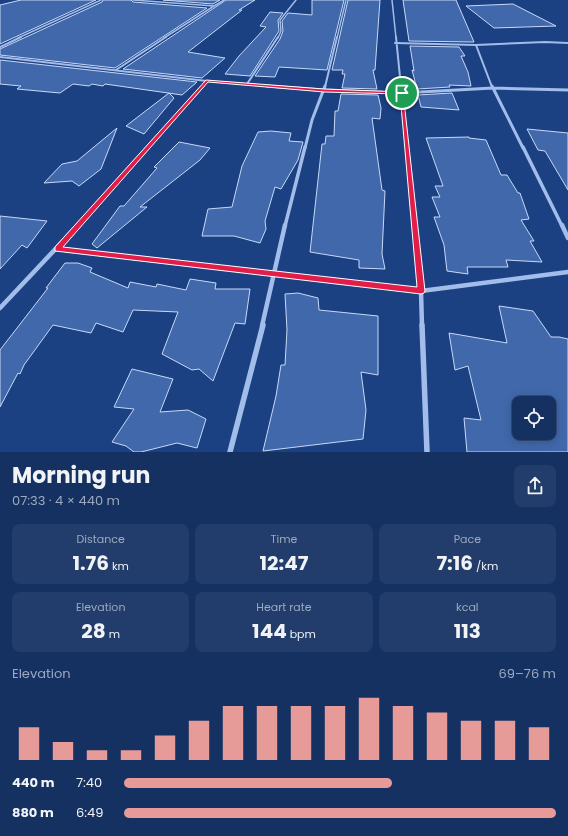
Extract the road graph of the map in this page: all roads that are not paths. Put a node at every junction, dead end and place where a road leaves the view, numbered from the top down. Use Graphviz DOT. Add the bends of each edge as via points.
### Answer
graph roads {
  1 [pos="101,0"];
  2 [pos="133,0"];
  3 [pos="224,0"];
  4 [pos="296,0"];
  5 [pos="346,0"];
  6 [pos="392,0"];
  7 [pos="214,6"];
  8 [pos="395,43"];
  9 [pos="568,43"];
  10 [pos="476,45"];
  11 [pos="0,47"];
  12 [pos="0,57"];
  13 [pos="116,70"];
  14 [pos="207,81"];
  15 [pos="247,84"];
  16 [pos="493,88"];
  17 [pos="324,90"];
  18 [pos="568,90"];
  19 [pos="402,93"];
  20 [pos="568,238"];
  21 [pos="58,249"];
  22 [pos="568,272"];
  23 [pos="273,274"];
  24 [pos="421,291"];
  25 [pos="1,306"];
  26 [pos="230,452"];
  27 [pos="427,452"];
  1 -- 11 [label="street"];
  2 -- 7 [label="street"];
  3 -- 7 [label="street"];
  4 -- 15 [label="street" via="280,20 281,31 276,43"];
  5 -- 17 [label="street"];
  6 -- 8 [label="street"];
  7 -- 13 [label="street"];
  8 -- 10 [label="street"];
  8 -- 19 [label="street"];
  9 -- 10 [label="street"];
  10 -- 16 [label="street"];
  12 -- 13 [label="street"];
  13 -- 14 [label="street"];
  14 -- 15 [label="street"];
  14 -- 21 [label="street"];
  15 -- 17 [label="street"];
  16 -- 18 [label="street"];
  16 -- 19 [label="street"];
  16 -- 20 [label="street"];
  17 -- 19 [label="street"];
  17 -- 23 [label="street" via="312,120"];
  19 -- 24 [label="street"];
  21 -- 23 [label="street"];
  21 -- 25 [label="street"];
  22 -- 24 [label="street"];
  23 -- 24 [label="street"];
  23 -- 26 [label="street" via="260,337"];
  24 -- 27 [label="street"];
}
